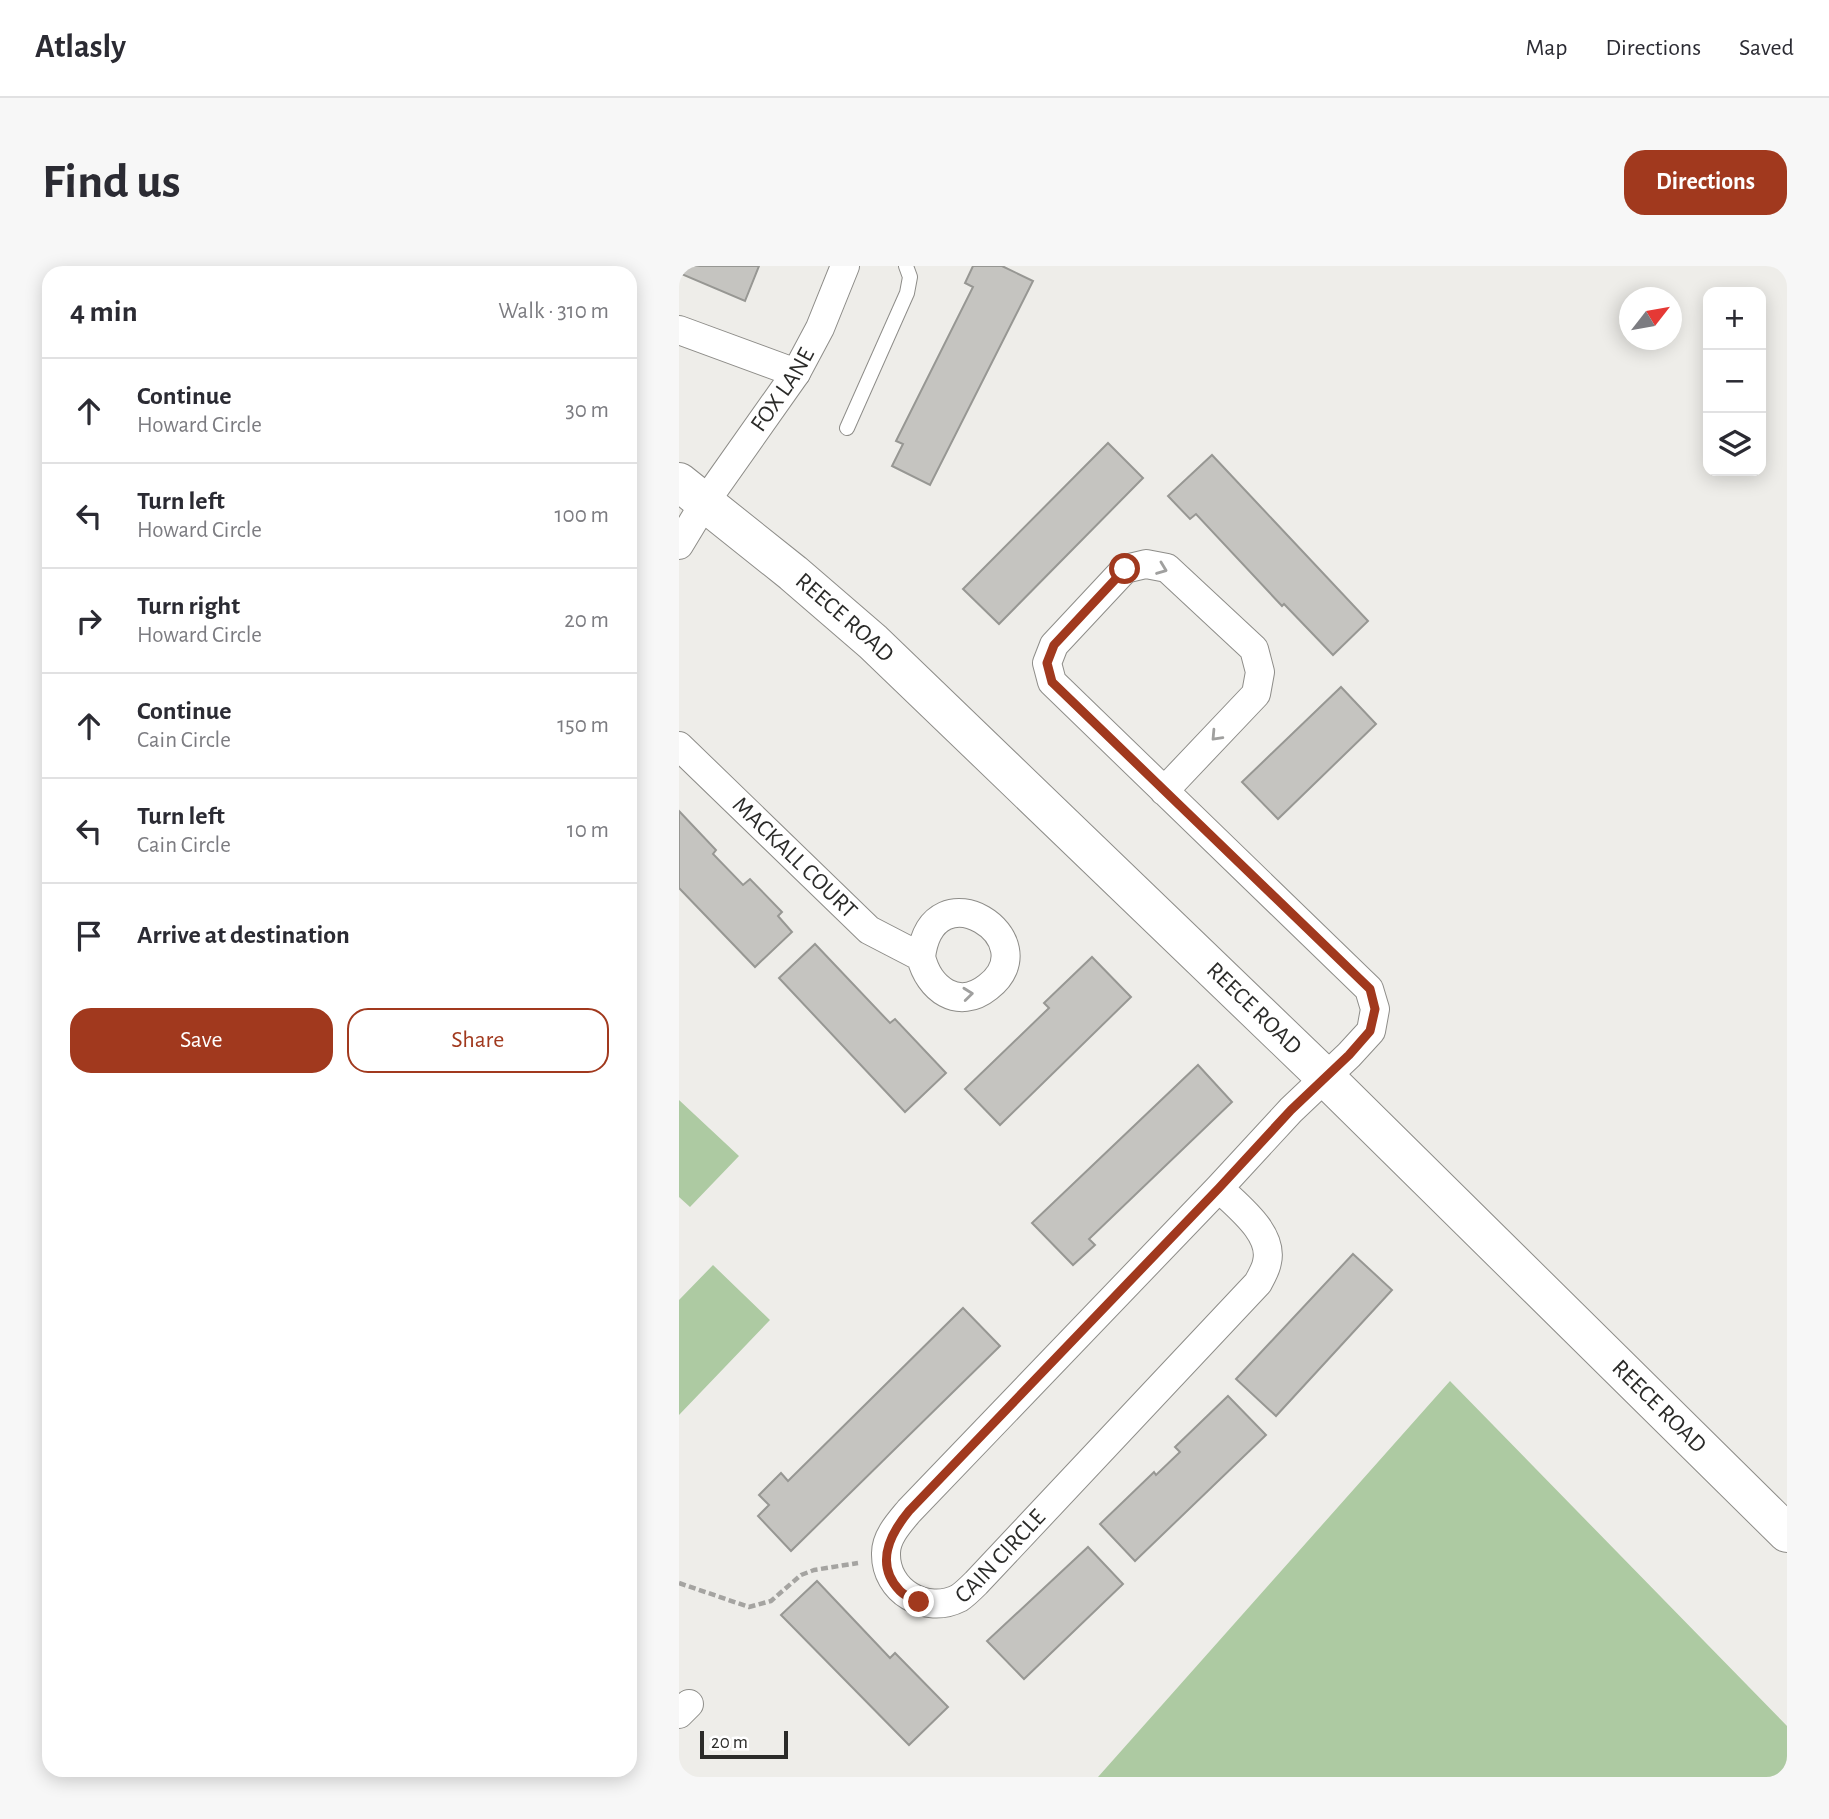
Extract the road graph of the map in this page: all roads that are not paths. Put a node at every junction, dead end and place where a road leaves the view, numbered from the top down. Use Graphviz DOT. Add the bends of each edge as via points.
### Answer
graph roads {
  1 [pos="845,266"];
  2 [pos="906,266"];
  3 [pos="679,330"];
  4 [pos="796,373"];
  5 [pos="848,428"];
  6 [pos="688,496"];
  7 [pos="679,545"];
  8 [pos="679,746"];
  9 [pos="1164,791"];
  10 [pos="921,957"];
  11 [pos="1326,1078"];
  12 [pos="1219,1188"];
  13 [pos="1787,1533"];
  1 -- 4 [label="street, FOX LANE"];
  2 -- 5 [label="lane" via="910,277 907,293"];
  3 -- 4 [label="street"];
  4 -- 6 [label="street, FOX LANE"];
  6 -- 7 [label="street, FOX LANE"];
  6 -- 11 [label="main road, REECE ROAD" via="873,642"];
  8 -- 10 [label="street, MACKALL COURT" via="869,930"];
  9 -- 9 [label="street, one-way" via="1052,682 1047,663 1054,645 1125,569 1146,564 1167,568 1254,649 1260,672 1256,694"];
  9 -- 11 [label="street, CAIN CIRCLE" via="1370,989 1375,1009 1370,1031"];
  11 -- 12 [label="street, CAIN CIRCLE"];
  11 -- 13 [label="main road, REECE ROAD"];
  12 -- 12 [label="street, CAIN CIRCLE" via="893,1530 886,1552 889,1573 900,1591 919,1602 939,1604 959,1598 976,1584 1258,1283 1268,1261 1265,1239"];
}
